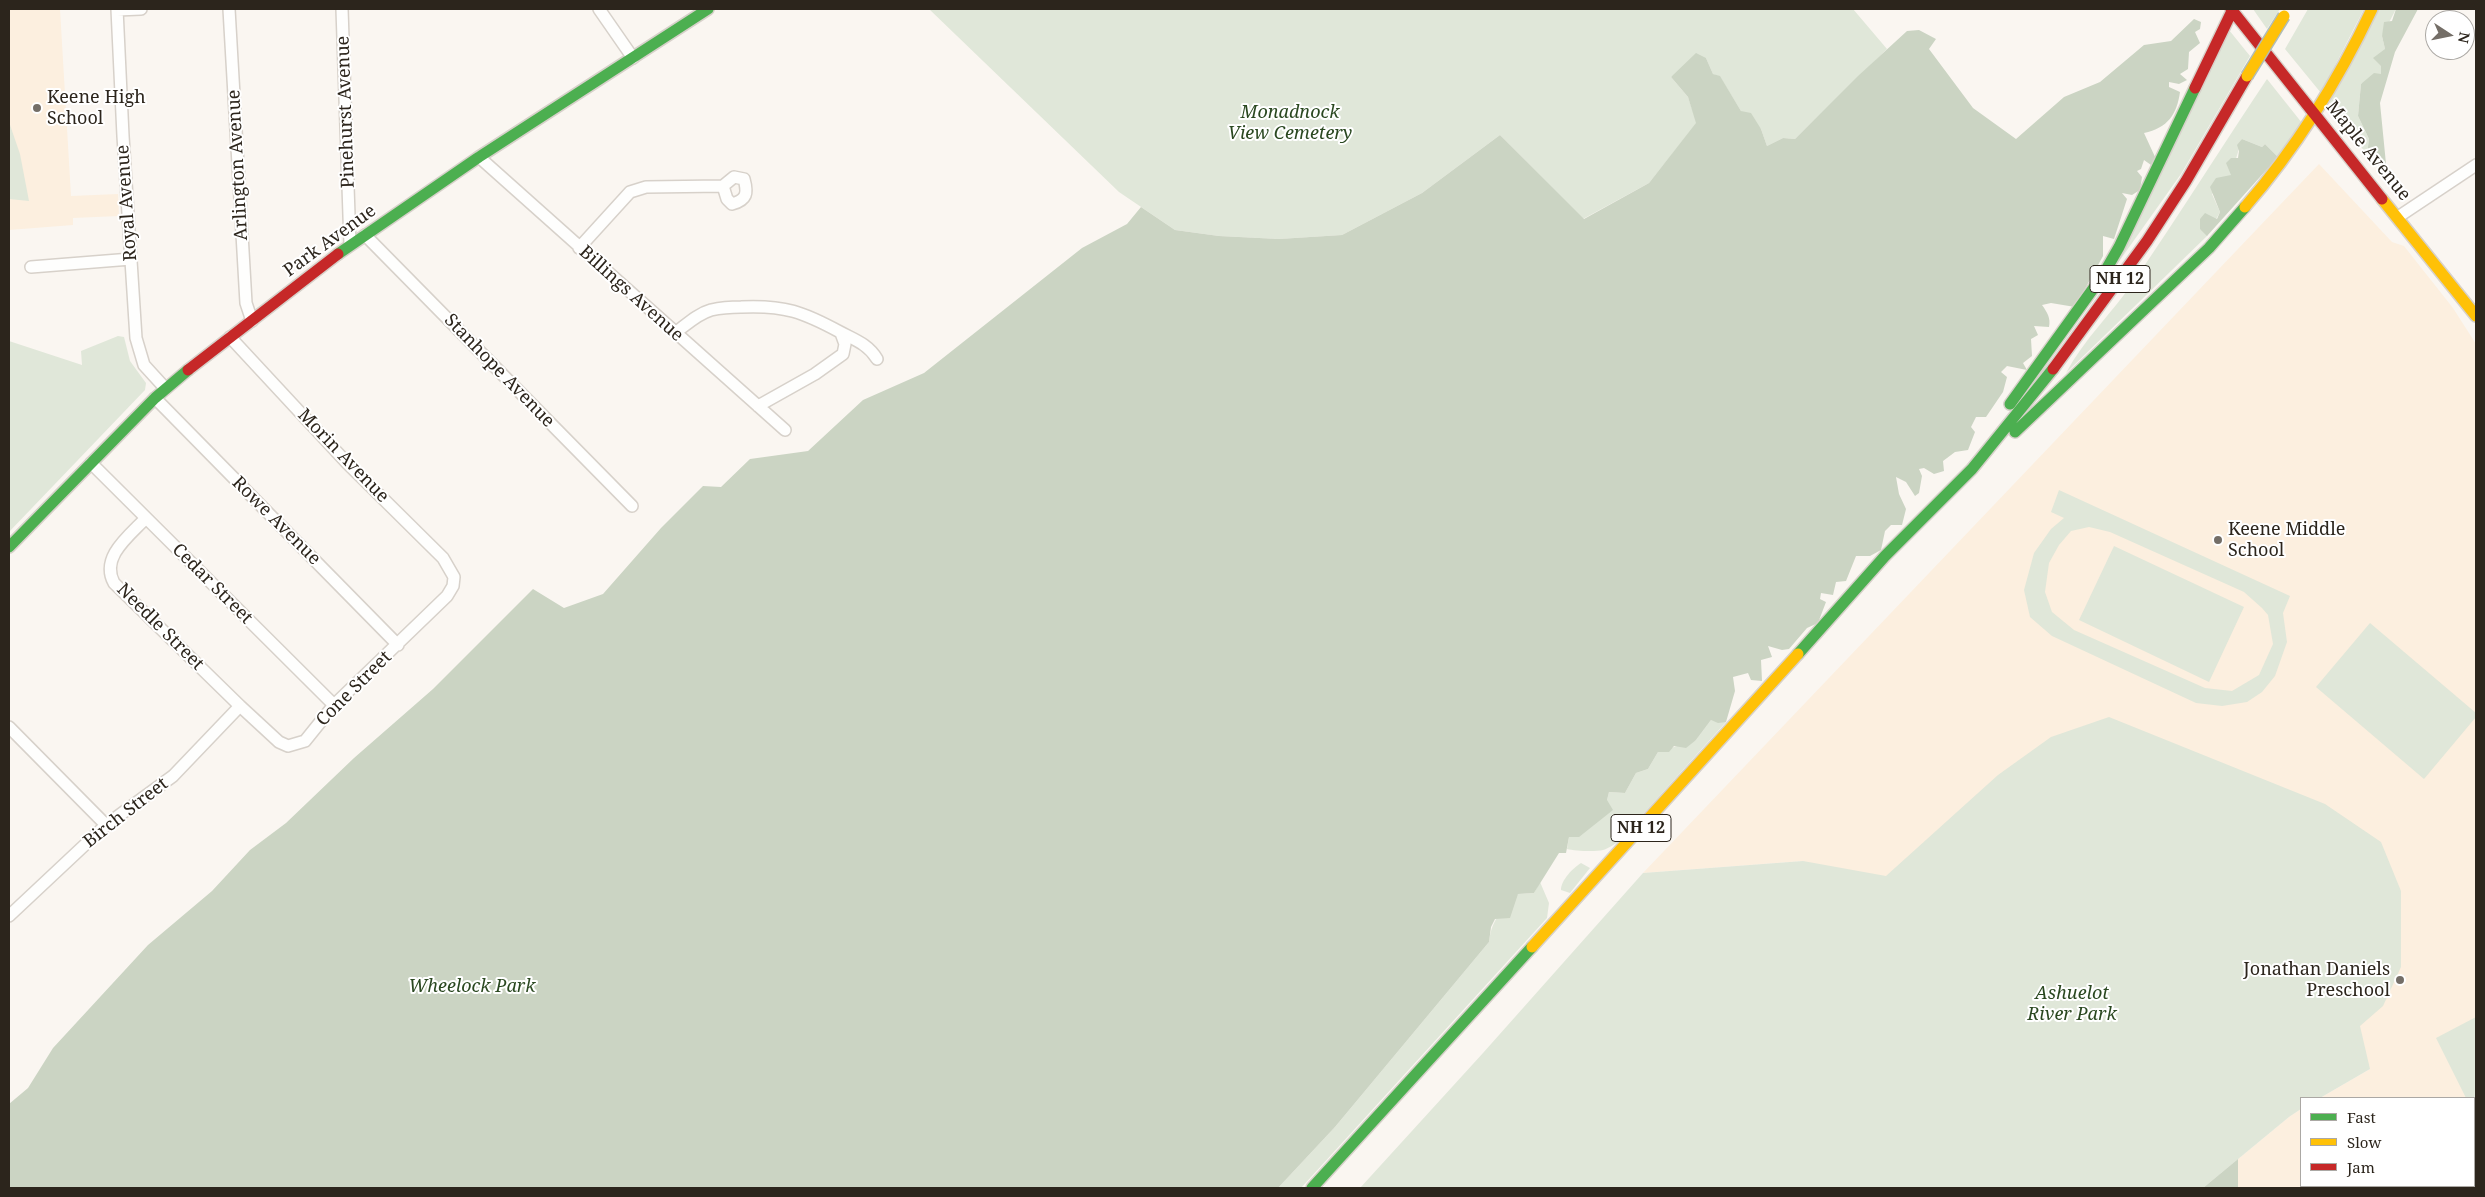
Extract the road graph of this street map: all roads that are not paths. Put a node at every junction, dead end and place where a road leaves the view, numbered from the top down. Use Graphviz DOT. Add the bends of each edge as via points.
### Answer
graph roads {
  1 [pos="141,9"];
  2 [pos="229,9"];
  3 [pos="342,9"];
  4 [pos="599,9"];
  5 [pos="708,9"];
  6 [pos="2232,9"];
  7 [pos="2372,9"];
  8 [pos="117,10"];
  9 [pos="2286,12"];
  10 [pos="633,58"];
  11 [pos="2315,114"];
  12 [pos="479,157"];
  13 [pos="2476,165"];
  14 [pos="724,186"];
  15 [pos="2398,216"];
  16 [pos="366,235"];
  17 [pos="350,245"];
  18 [pos="579,248"];
  19 [pos="131,259"];
  20 [pos="31,267"];
  21 [pos="2476,316"];
  22 [pos="252,321"];
  23 [pos="675,333"];
  24 [pos="841,333"];
  25 [pos="230,337"];
  26 [pos="877,359"];
  27 [pos="164,388"];
  28 [pos="154,398"];
  29 [pos="758,406"];
  30 [pos="785,430"];
  31 [pos="91,463"];
  32 [pos="1972,469"];
  33 [pos="632,506"];
  34 [pos="146,518"];
  35 [pos="9,547"];
  36 [pos="454,576"];
  37 [pos="398,645"];
  38 [pos="334,705"];
  39 [pos="240,706"];
  40 [pos="9,727"];
  41 [pos="106,825"];
  42 [pos="9,916"];
  43 [pos="1312,1188"];
  1 -- 8 [label="street"];
  2 -- 22 [label="street, Arlington Avenue" via="246,303"];
  3 -- 17 [label="street, Pinehurst Avenue"];
  4 -- 10 [label="street"];
  5 -- 10 [label="main road, Park Avenue"];
  6 -- 11 [label="main road, Maple Avenue"];
  6 -- 32 [label="main road" via="2119,247 2103,275 2021,388"];
  7 -- 11 [label="main road"];
  8 -- 19 [label="street, Royal Avenue"];
  9 -- 32 [label="main road, NH 12, bridge" via="2147,241 2058,363"];
  10 -- 12 [label="main road, Park Avenue"];
  11 -- 15 [label="main road, Maple Avenue"];
  11 -- 32 [label="main road" via="2235,221 2209,248 2023,426"];
  12 -- 16 [label="main road, Park Avenue"];
  12 -- 18 [label="street, Billings Avenue"];
  13 -- 15 [label="street"];
  14 -- 18 [label="street" via="646,187 630,192"];
  15 -- 21 [label="main road, Maple Avenue"];
  16 -- 17 [label="main road, Park Avenue"];
  16 -- 33 [label="street, Stanhope Avenue"];
  17 -- 22 [label="main road, Park Avenue"];
  18 -- 23 [label="street, Billings Avenue"];
  19 -- 20 [label="street"];
  19 -- 27 [label="street, Royal Avenue" via="139,353 144,365"];
  22 -- 25 [label="main road, Park Avenue"];
  23 -- 24 [label="street" via="711,310 760,306 783,307 820,320"];
  23 -- 29 [label="street, Billings Avenue"];
  24 -- 26 [label="street" via="860,341"];
  24 -- 29 [label="street" via="845,344 843,354"];
  25 -- 27 [label="main road, Park Avenue"];
  25 -- 36 [label="street, Morin Avenue" via="347,462 443,558"];
  27 -- 28 [label="main road, Park Avenue"];
  28 -- 31 [label="main road, Park Avenue"];
  28 -- 37 [label="street, Rowe Avenue"];
  29 -- 30 [label="street, Billings Avenue"];
  31 -- 34 [label="street, Cedar Street"];
  31 -- 35 [label="main road, Park Avenue"];
  32 -- 43 [label="main road, NH 12" via="1885,556 1695,770"];
  34 -- 38 [label="street, Cedar Street"];
  34 -- 39 [label="street, Needle Street" via="112,558 110,574 114,583"];
  36 -- 37 [label="street, Cone Street" via="447,596"];
  37 -- 38 [label="street, Cone Street"];
  38 -- 39 [label="street, Cone Street" via="305,741 288,746 279,742"];
  39 -- 41 [label="street, Birch Street" via="173,776"];
  40 -- 41 [label="street"];
  41 -- 42 [label="street, Birch Street"];
}
